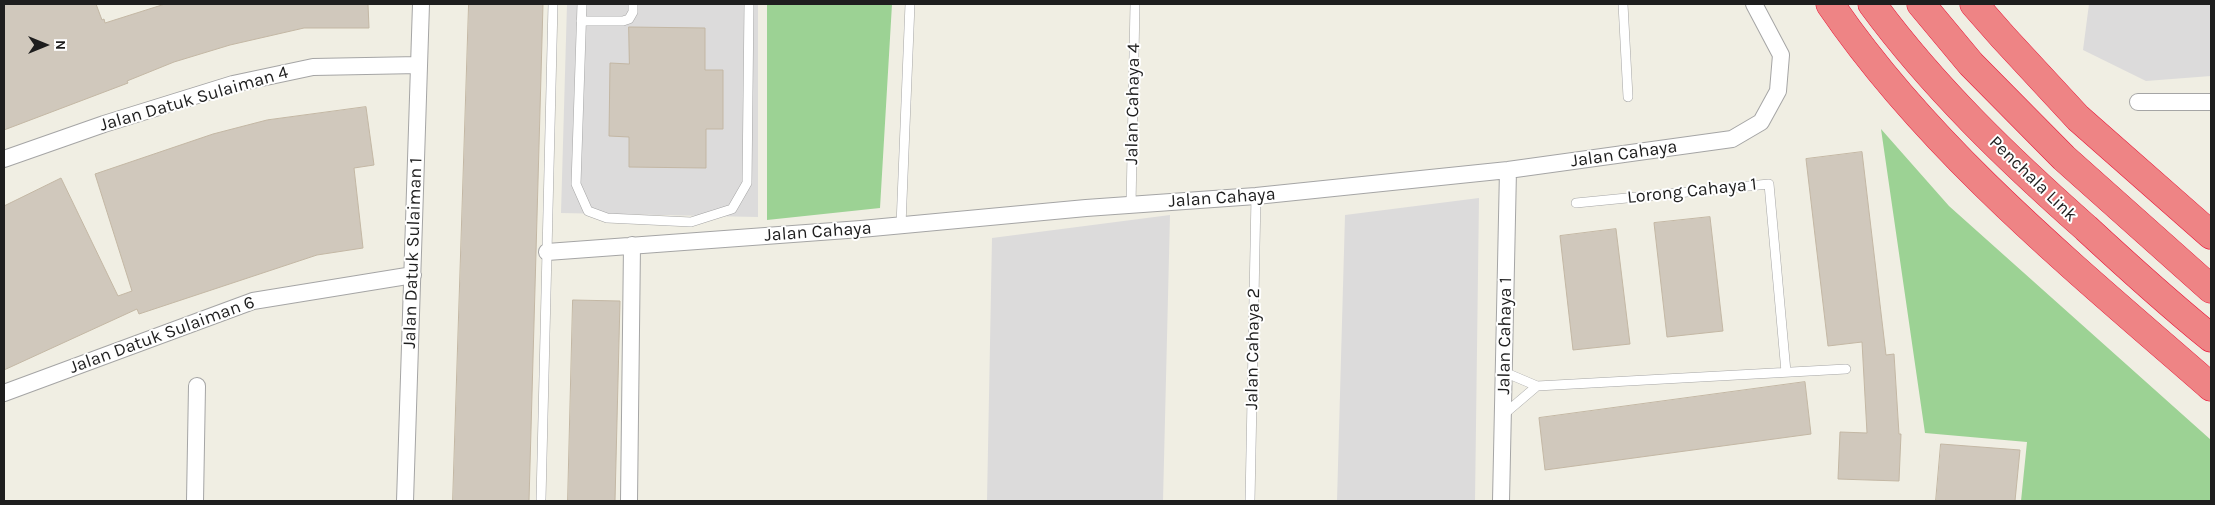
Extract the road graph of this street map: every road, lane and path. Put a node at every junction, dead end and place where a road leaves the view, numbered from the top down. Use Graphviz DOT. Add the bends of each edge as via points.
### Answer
graph roads {
  1 [pos="420,4"];
  2 [pos="553,4"];
  3 [pos="582,4"];
  4 [pos="633,4"];
  5 [pos="749,4"];
  6 [pos="910,4"];
  7 [pos="1135,4"];
  8 [pos="1623,4"];
  9 [pos="1754,4"];
  10 [pos="1830,4"];
  11 [pos="1872,4"];
  12 [pos="1921,4"];
  13 [pos="1974,4"];
  14 [pos="581,21"];
  15 [pos="419,65"];
  16 [pos="1628,97"];
  17 [pos="2138,102"];
  18 [pos="2211,102"];
  19 [pos="4,159"];
  20 [pos="1508,170"];
  21 [pos="1256,196"];
  22 [pos="1576,203"];
  23 [pos="1131,205"];
  24 [pos="901,225"];
  25 [pos="2211,235"];
  26 [pos="632,245"];
  27 [pos="547,252"];
  28 [pos="412,275"];
  29 [pos="2211,289"];
  30 [pos="2211,338"];
  31 [pos="1846,369"];
  32 [pos="1504,372"];
  33 [pos="1786,372"];
  34 [pos="198,386"];
  35 [pos="1537,386"];
  36 [pos="2211,387"];
  37 [pos="4,393"];
  38 [pos="1503,415"];
  39 [pos="541,499"];
  40 [pos="195,501"];
  41 [pos="405,501"];
  42 [pos="629,501"];
  43 [pos="1250,501"];
  44 [pos="1501,501"];
  1 -- 15 [label="street, Jalan Datuk Sulaiman 1"];
  2 -- 27 [label="lane"];
  3 -- 14 [label="lane"];
  4 -- 14 [label="lane" via="629,19"];
  5 -- 14 [label="lane" via="747,183 732,209 691,222 607,218 588,211 576,184"];
  6 -- 24 [label="lane"];
  7 -- 23 [label="lane, Jalan Cahaya 4"];
  8 -- 16 [label="lane"];
  9 -- 20 [label="street, Jalan Cahaya" via="1781,54 1778,91 1761,122 1732,139"];
  10 -- 36 [label="highway" via="1850,34 1978,178"];
  11 -- 30 [label="highway, Penchala Link" via="1916,59 2036,183"];
  12 -- 29 [label="highway, Penchala Link" via="1970,64 2064,158"];
  13 -- 25 [label="highway" via="2078,118"];
  15 -- 19 [label="street, Jalan Datuk Sulaiman 4" via="313,67 233,84"];
  15 -- 28 [label="street, Jalan Datuk Sulaiman 1"];
  17 -- 18 [label="street"];
  20 -- 21 [label="street, Jalan Cahaya"];
  20 -- 32 [label="street, Jalan Cahaya 1"];
  21 -- 23 [label="street, Jalan Cahaya"];
  21 -- 43 [label="lane, Jalan Cahaya 2"];
  22 -- 33 [label="lane, Lorong Cahaya 1" via="1769,184"];
  23 -- 24 [label="street, Jalan Cahaya"];
  24 -- 26 [label="street, Jalan Cahaya"];
  26 -- 27 [label="street, Jalan Cahaya"];
  26 -- 42 [label="street"];
  27 -- 39 [label="lane"];
  28 -- 37 [label="street, Jalan Datuk Sulaiman 6" via="253,300"];
  28 -- 41 [label="street, Jalan Datuk Sulaiman 1"];
  31 -- 33 [label="lane"];
  32 -- 35 [label="lane"];
  32 -- 38 [label="street, Jalan Cahaya 1"];
  33 -- 35 [label="lane"];
  34 -- 40 [label="street"];
  35 -- 38 [label="lane"];
  38 -- 44 [label="street, Jalan Cahaya 1"];
}
